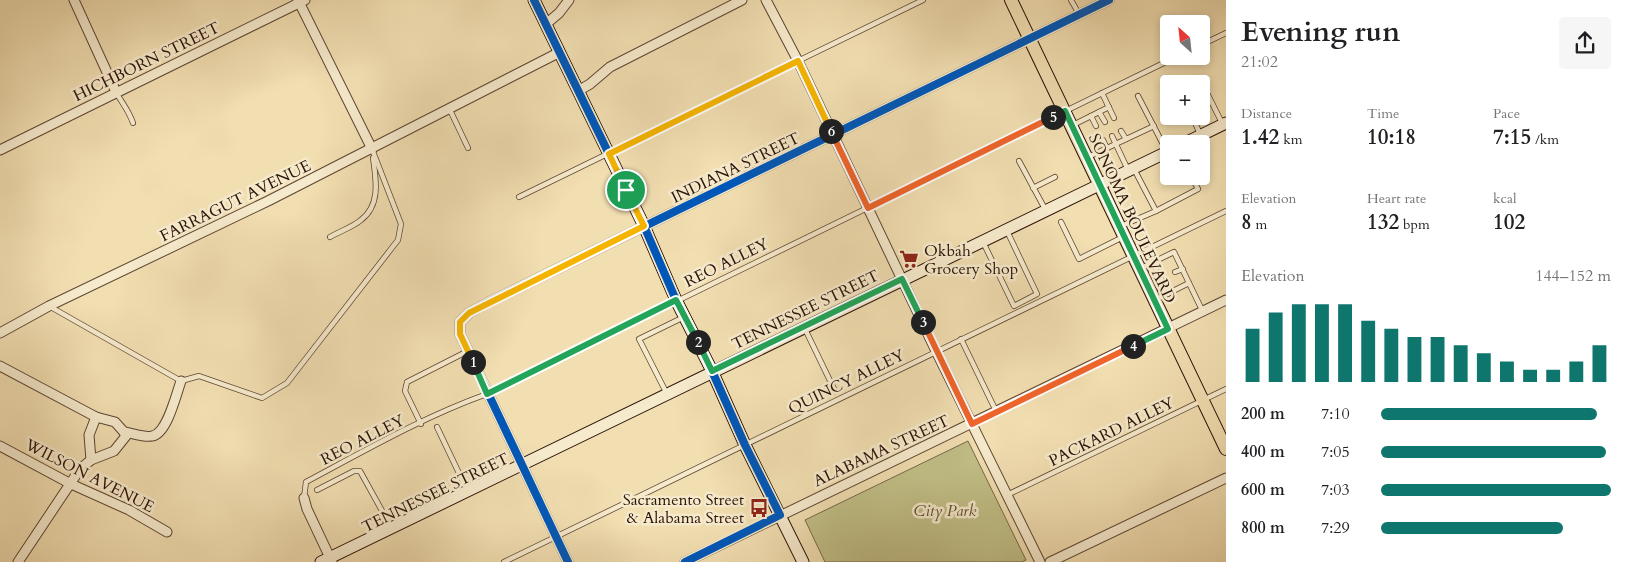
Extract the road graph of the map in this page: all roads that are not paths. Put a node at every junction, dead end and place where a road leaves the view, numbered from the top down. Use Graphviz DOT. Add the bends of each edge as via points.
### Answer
graph roads {
  1 [pos="74,0"];
  2 [pos="534,0"];
  3 [pos="569,0"];
  4 [pos="742,0"];
  5 [pos="766,0"];
  6 [pos="924,0"];
  7 [pos="1012,0"];
  8 [pos="1071,0"];
  9 [pos="1109,0"];
  10 [pos="301,1"];
  11 [pos="1079,15"];
  12 [pos="546,24"];
  13 [pos="1226,33"];
  14 [pos="1030,39"];
  15 [pos="1210,41"];
  16 [pos="560,52"];
  17 [pos="798,61"];
  18 [pos="1160,65"];
  19 [pos="576,86"];
  20 [pos="116,92"];
  21 [pos="1102,93"];
  22 [pos="1138,96"];
  23 [pos="1210,98"];
  24 [pos="1109,107"];
  25 [pos="450,110"];
  26 [pos="1065,111"];
  27 [pos="1099,112"];
  28 [pos="1091,116"];
  29 [pos="1114,118"];
  30 [pos="1104,122"];
  31 [pos="133,123"];
  32 [pos="1224,123"];
  33 [pos="1072,125"];
  34 [pos="1196,125"];
  35 [pos="1096,126"];
  36 [pos="1154,126"];
  37 [pos="1121,132"];
  38 [pos="833,134"];
  39 [pos="1201,135"];
  40 [pos="1112,136"];
  41 [pos="1160,137"];
  42 [pos="1126,139"];
  43 [pos="1103,140"];
  44 [pos="1116,144"];
  45 [pos="468,148"];
  46 [pos="372,149"];
  47 [pos="1107,149"];
  48 [pos="0,150"];
  49 [pos="609,154"];
  50 [pos="1160,155"];
  51 [pos="1087,158"];
  52 [pos="1019,161"];
  53 [pos="1131,169"];
  54 [pos="1054,177"];
  55 [pos="1100,184"];
  56 [pos="1196,185"];
  57 [pos="1033,188"];
  58 [pos="519,197"];
  59 [pos="868,208"];
  60 [pos="1045,211"];
  61 [pos="1156,211"];
  62 [pos="1226,211"];
  63 [pos="1061,222"];
  64 [pos="644,226"];
  65 [pos="1006,229"];
  66 [pos="1122,232"];
  67 [pos="330,236"];
  68 [pos="983,240"];
  69 [pos="1133,256"];
  70 [pos="1153,263"];
  71 [pos="1139,269"];
  72 [pos="1183,269"];
  73 [pos="1175,272"];
  74 [pos="902,279"];
  75 [pos="1189,283"];
  76 [pos="1037,294"];
  77 [pos="1168,294"];
  78 [pos="676,300"];
  79 [pos="1042,300"];
  80 [pos="1154,300"];
  81 [pos="1226,300"];
  82 [pos="49,306"];
  83 [pos="1014,306"];
  84 [pos="1018,312"];
  85 [pos="1203,312"];
  86 [pos="685,316"];
  87 [pos="805,327"];
  88 [pos="1168,329"];
  89 [pos="0,333"];
  90 [pos="962,339"];
  91 [pos="468,351"];
  92 [pos="936,351"];
  93 [pos="0,366"];
  94 [pos="712,371"];
  95 [pos="181,381"];
  96 [pos="1226,389"];
  97 [pos="835,391"];
  98 [pos="487,394"];
  99 [pos="668,395"];
  100 [pos="1202,401"];
  101 [pos="996,413"];
  102 [pos="96,417"];
  103 [pos="421,424"];
  104 [pos="972,424"];
  105 [pos="437,427"];
  106 [pos="124,432"];
  107 [pos="745,445"];
  108 [pos="0,446"];
  109 [pos="1226,449"];
  110 [pos="91,460"];
  111 [pos="521,466"];
  112 [pos="1226,478"];
  113 [pos="71,484"];
  114 [pos="317,490"];
  115 [pos="468,491"];
  116 [pos="1007,495"];
  117 [pos="304,498"];
  118 [pos="780,515"];
  119 [pos="391,528"];
  120 [pos="167,532"];
  121 [pos="556,537"];
  122 [pos="327,560"];
  123 [pos="18,562"];
  124 [pos="504,562"];
  125 [pos="568,562"];
  126 [pos="685,562"];
  127 [pos="803,562"];
  128 [pos="1040,562"];
  129 [pos="1050,562"];
  1 -- 20 [label="street"];
  2 -- 12 [label="main road"];
  3 -- 12 [label="street"];
  4 -- 19 [label="street" via="610,66 590,84"];
  5 -- 17 [label="street"];
  6 -- 17 [label="lane"];
  7 -- 14 [label="main road, SONOMA BOULEVARD"];
  8 -- 11 [label="lane"];
  9 -- 11 [label="street, INDIANA STREET"];
  10 -- 20 [label="street, HICHBORN STREET"];
  10 -- 46 [label="street"];
  11 -- 14 [label="street, INDIANA STREET"];
  12 -- 16 [label="main road"];
  13 -- 15 [label="lane"];
  14 -- 26 [label="main road, SONOMA BOULEVARD"];
  14 -- 38 [label="street, INDIANA STREET"];
  16 -- 19 [label="main road"];
  16 -- 25 [label="street, FARRAGUT AVENUE"];
  17 -- 38 [label="street"];
  17 -- 49 [label="lane"];
  18 -- 21 [label="lane, REO ALLEY"];
  19 -- 49 [label="main road"];
  20 -- 31 [label="lane" via="128,108"];
  20 -- 48 [label="street, HICHBORN STREET"];
  21 -- 24 [label="lane"];
  21 -- 26 [label="lane, REO ALLEY"];
  22 -- 36 [label="lane"];
  23 -- 32 [label="lane"];
  24 -- 27 [label="lane"];
  24 -- 29 [label="lane"];
  25 -- 45 [label="lane"];
  25 -- 46 [label="street, FARRAGUT AVENUE"];
  26 -- 33 [label="main road, SONOMA BOULEVARD"];
  26 -- 59 [label="lane, REO ALLEY"];
  27 -- 28 [label="lane"];
  27 -- 30 [label="lane"];
  28 -- 33 [label="lane"];
  28 -- 35 [label="lane"];
  32 -- 39 [label="main road"];
  33 -- 51 [label="main road, SONOMA BOULEVARD"];
  34 -- 39 [label="lane"];
  36 -- 41 [label="lane"];
  36 -- 42 [label="lane"];
  37 -- 42 [label="lane"];
  38 -- 59 [label="street"];
  38 -- 64 [label="street, INDIANA STREET"];
  40 -- 44 [label="lane"];
  42 -- 44 [label="lane"];
  43 -- 47 [label="lane"];
  44 -- 47 [label="lane"];
  44 -- 53 [label="lane"];
  46 -- 67 [label="lane" via="377,186 372,206 362,220"];
  46 -- 82 [label="street, FARRAGUT AVENUE"];
  46 -- 95 [label="lane" via="400,224 398,240 287,383 262,398 199,376"];
  47 -- 51 [label="lane"];
  49 -- 58 [label="lane"];
  49 -- 64 [label="main road"];
  50 -- 53 [label="main road, TENNESSEE STREET"];
  51 -- 55 [label="main road, SONOMA BOULEVARD"];
  52 -- 57 [label="lane"];
  53 -- 55 [label="main road, TENNESSEE STREET"];
  53 -- 61 [label="lane"];
  54 -- 57 [label="lane"];
  55 -- 60 [label="main road, TENNESSEE STREET"];
  55 -- 66 [label="main road, SONOMA BOULEVARD"];
  56 -- 61 [label="lane" via="1198,189"];
  57 -- 60 [label="lane"];
  59 -- 74 [label="street"];
  59 -- 78 [label="lane, REO ALLEY"];
  60 -- 65 [label="main road, TENNESSEE STREET"];
  61 -- 66 [label="lane"];
  62 -- 69 [label="lane, QUINCY ALLEY"];
  63 -- 66 [label="lane" via="1079,259"];
  64 -- 78 [label="main road"];
  64 -- 91 [label="street, INDIANA STREET" via="469,313 460,322 460,334"];
  65 -- 68 [label="main road, TENNESSEE STREET"];
  65 -- 76 [label="lane"];
  66 -- 69 [label="main road, SONOMA BOULEVARD"];
  68 -- 74 [label="main road, TENNESSEE STREET"];
  68 -- 83 [label="lane"];
  69 -- 71 [label="main road, SONOMA BOULEVARD"];
  69 -- 79 [label="lane, QUINCY ALLEY"];
  70 -- 71 [label="lane"];
  70 -- 72 [label="lane" via="1174,252"];
  70 -- 77 [label="lane"];
  71 -- 80 [label="main road, SONOMA BOULEVARD"];
  72 -- 73 [label="lane"];
  72 -- 75 [label="lane"];
  74 -- 87 [label="main road, TENNESSEE STREET"];
  74 -- 92 [label="street"];
  75 -- 77 [label="lane"];
  75 -- 85 [label="lane"];
  76 -- 79 [label="lane"];
  76 -- 83 [label="lane"];
  77 -- 80 [label="lane"];
  78 -- 86 [label="main road"];
  78 -- 98 [label="lane, REO ALLEY"];
  79 -- 84 [label="lane, QUINCY ALLEY"];
  80 -- 88 [label="main road, SONOMA BOULEVARD"];
  81 -- 85 [label="street, ALABAMA STREET"];
  82 -- 89 [label="street, FARRAGUT AVENUE"];
  82 -- 95 [label="lane"];
  83 -- 84 [label="lane"];
  84 -- 90 [label="lane, QUINCY ALLEY"];
  85 -- 88 [label="street, ALABAMA STREET"];
  86 -- 94 [label="main road"];
  86 -- 99 [label="lane" via="639,339"];
  87 -- 94 [label="main road, TENNESSEE STREET"];
  87 -- 97 [label="lane"];
  88 -- 100 [label="main road, SONOMA BOULEVARD"];
  88 -- 101 [label="street, ALABAMA STREET"];
  90 -- 92 [label="lane, QUINCY ALLEY"];
  90 -- 101 [label="lane"];
  91 -- 98 [label="street"];
  91 -- 103 [label="lane" via="407,382 405,391"];
  92 -- 104 [label="street"];
  92 -- 107 [label="lane, QUINCY ALLEY"];
  93 -- 102 [label="street"];
  94 -- 99 [label="main road, TENNESSEE STREET"];
  94 -- 107 [label="main road"];
  95 -- 106 [label="street" via="166,425 160,433 152,437"];
  96 -- 100 [label="lane, PACKARD ALLEY"];
  98 -- 103 [label="lane, REO ALLEY"];
  98 -- 111 [label="street"];
  99 -- 111 [label="main road, TENNESSEE STREET"];
  100 -- 109 [label="main road, SONOMA BOULEVARD"];
  100 -- 116 [label="lane, PACKARD ALLEY"];
  101 -- 104 [label="street, ALABAMA STREET"];
  102 -- 106 [label="street" via="115,422"];
  102 -- 110 [label="street" via="89,435"];
  103 -- 117 [label="lane, REO ALLEY" via="306,482"];
  104 -- 116 [label="street"];
  104 -- 118 [label="street, ALABAMA STREET"];
  105 -- 115 [label="lane"];
  106 -- 110 [label="street" via="126,436 114,451"];
  107 -- 118 [label="main road"];
  107 -- 121 [label="lane, QUINCY ALLEY"];
  108 -- 113 [label="street, WILSON AVENUE"];
  110 -- 113 [label="street" via="80,469"];
  111 -- 115 [label="main road, TENNESSEE STREET"];
  111 -- 121 [label="street"];
  112 -- 129 [label="street"];
  113 -- 120 [label="street, WILSON AVENUE" via="129,510"];
  113 -- 123 [label="street"];
  114 -- 119 [label="lane" via="360,471"];
  115 -- 119 [label="main road, TENNESSEE STREET"];
  116 -- 128 [label="street"];
  117 -- 122 [label="street"];
  118 -- 126 [label="street, ALABAMA STREET"];
  118 -- 127 [label="main road"];
  119 -- 122 [label="main road, TENNESSEE STREET"];
  121 -- 124 [label="lane, QUINCY ALLEY"];
  121 -- 125 [label="street"];
}
